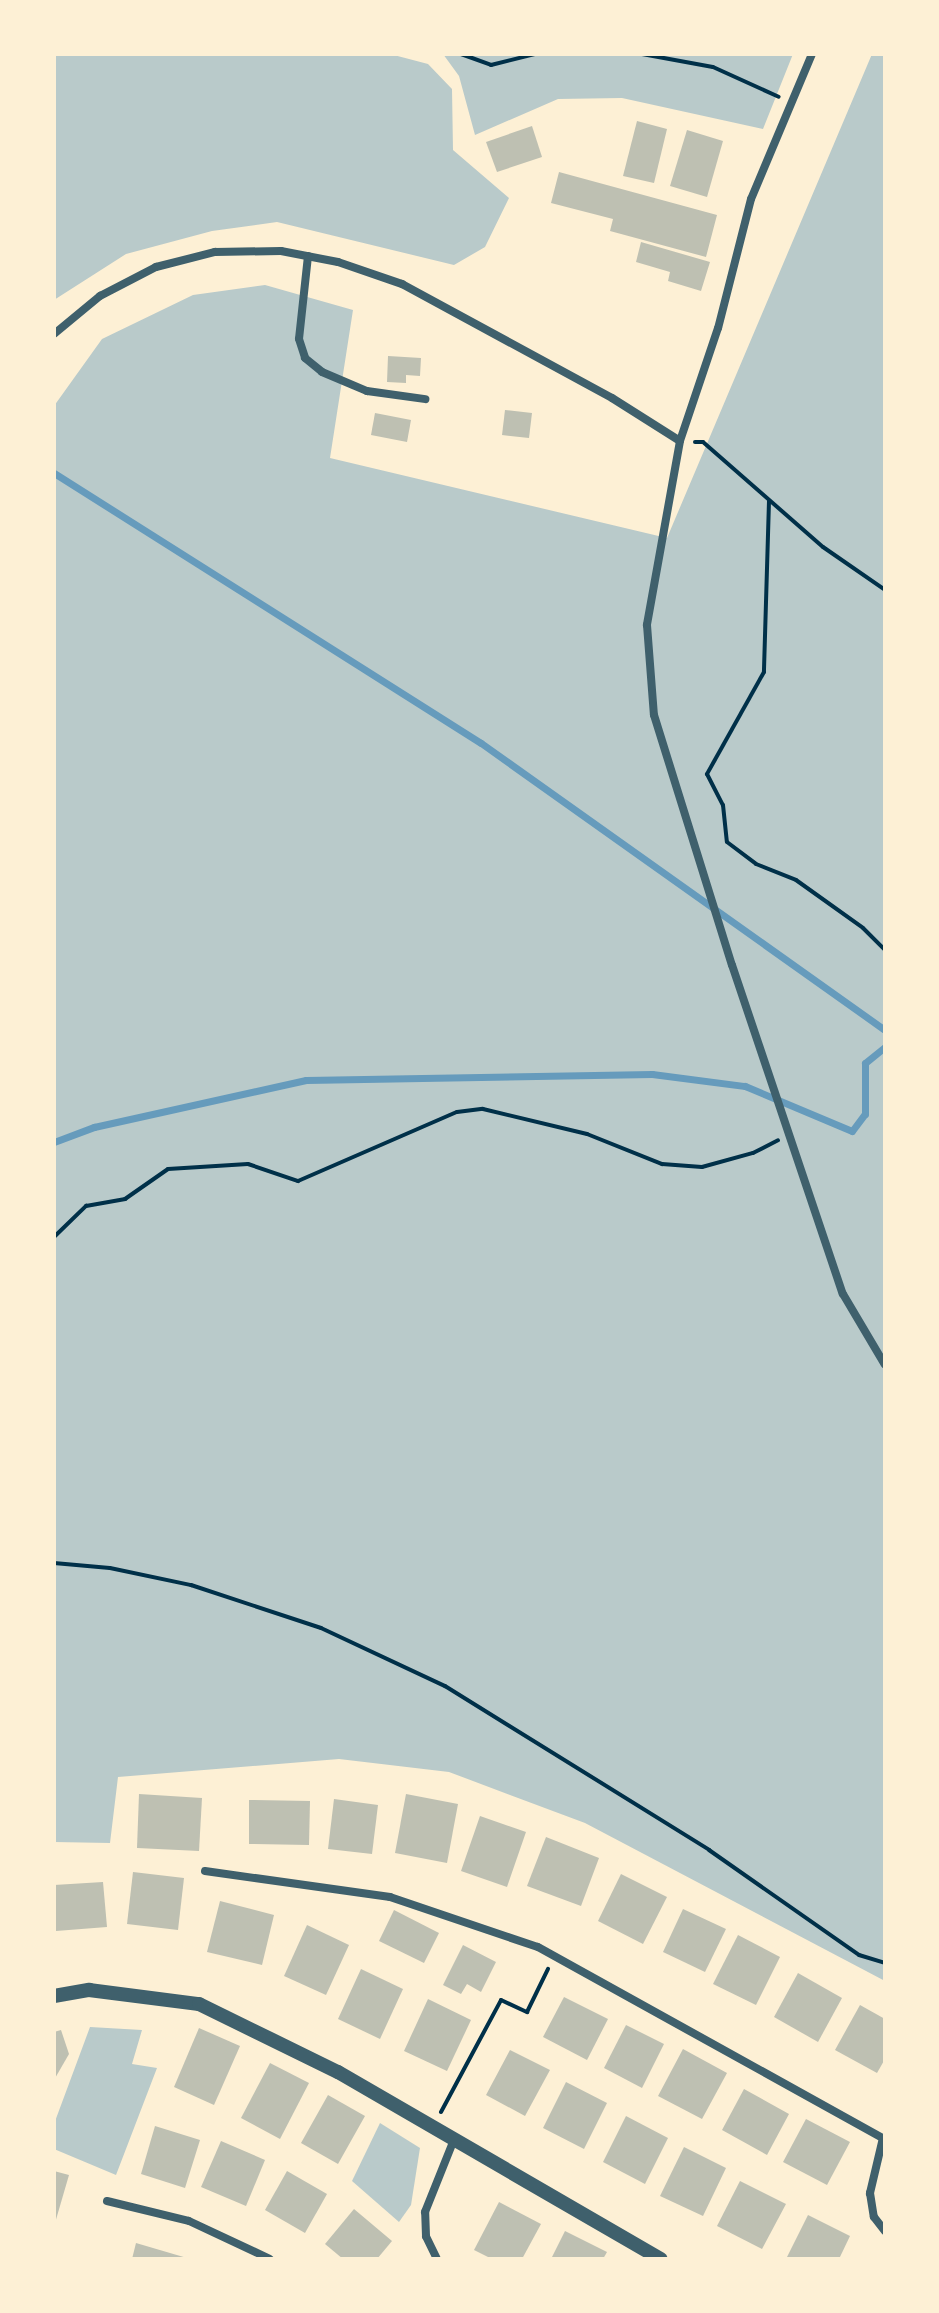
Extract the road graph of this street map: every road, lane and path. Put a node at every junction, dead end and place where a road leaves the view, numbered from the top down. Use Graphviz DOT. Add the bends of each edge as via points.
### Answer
graph roads {
  1 [pos="461,54"];
  2 [pos="535,54"];
  3 [pos="642,54"];
  4 [pos="812,54"];
  5 [pos="792,103"];
  6 [pos="308,256"];
  7 [pos="54,334"];
  8 [pos="425,399"];
  9 [pos="680,441"];
  10 [pos="769,501"];
  11 [pos="885,590"];
  12 [pos="885,950"];
  13 [pos="790,1133"];
  14 [pos="54,1237"];
  15 [pos="885,1365"];
  16 [pos="54,1563"];
  17 [pos="205,1871"];
  18 [pos="554,1955"];
  19 [pos="885,1963"];
  20 [pos="54,1996"];
  21 [pos="432,2129"];
  22 [pos="884,2138"];
  23 [pos="453,2142"];
  24 [pos="107,2201"];
  25 [pos="885,2231"];
  26 [pos="270,2259"];
  27 [pos="437,2259"];
  28 [pos="661,2259"];
  1 -- 2 [label="path" via="491,65"];
  3 -- 5 [label="path" via="713,67"];
  4 -- 5 [label="street"];
  5 -- 9 [label="street" via="751,199 718,328"];
  6 -- 7 [label="street" via="215,252 156,267 100,296"];
  6 -- 8 [label="street" via="299,339 305,358 322,372 367,391"];
  6 -- 9 [label="street" via="402,284 612,398"];
  9 -- 10 [label="path" via="703,442"];
  9 -- 13 [label="street" via="647,625 654,715"];
  10 -- 11 [label="path"];
  10 -- 12 [label="path" via="764,672 707,774 723,805 727,842 756,864 796,880"];
  13 -- 14 [label="path" via="753,1153 702,1167 662,1164 587,1134 483,1109 457,1112 298,1181 248,1164 168,1169 125,1199 86,1206"];
  13 -- 15 [label="street" via="843,1294"];
  16 -- 19 [label="path" via="191,1585 321,1628 445,1686 709,1850 859,1955"];
  17 -- 18 [label="street" via="390,1897 482,1925"];
  18 -- 21 [label="path" via="527,2012 501,2000"];
  18 -- 22 [label="street"];
  20 -- 21 [label="street" via="89,1990 199,2004 338,2072"];
  21 -- 23 [label="street"];
  22 -- 25 [label="street" via="870,2193 874,2217"];
  23 -- 27 [label="street" via="425,2212 426,2236"];
  23 -- 28 [label="street"];
  24 -- 26 [label="street" via="189,2221"];
}
